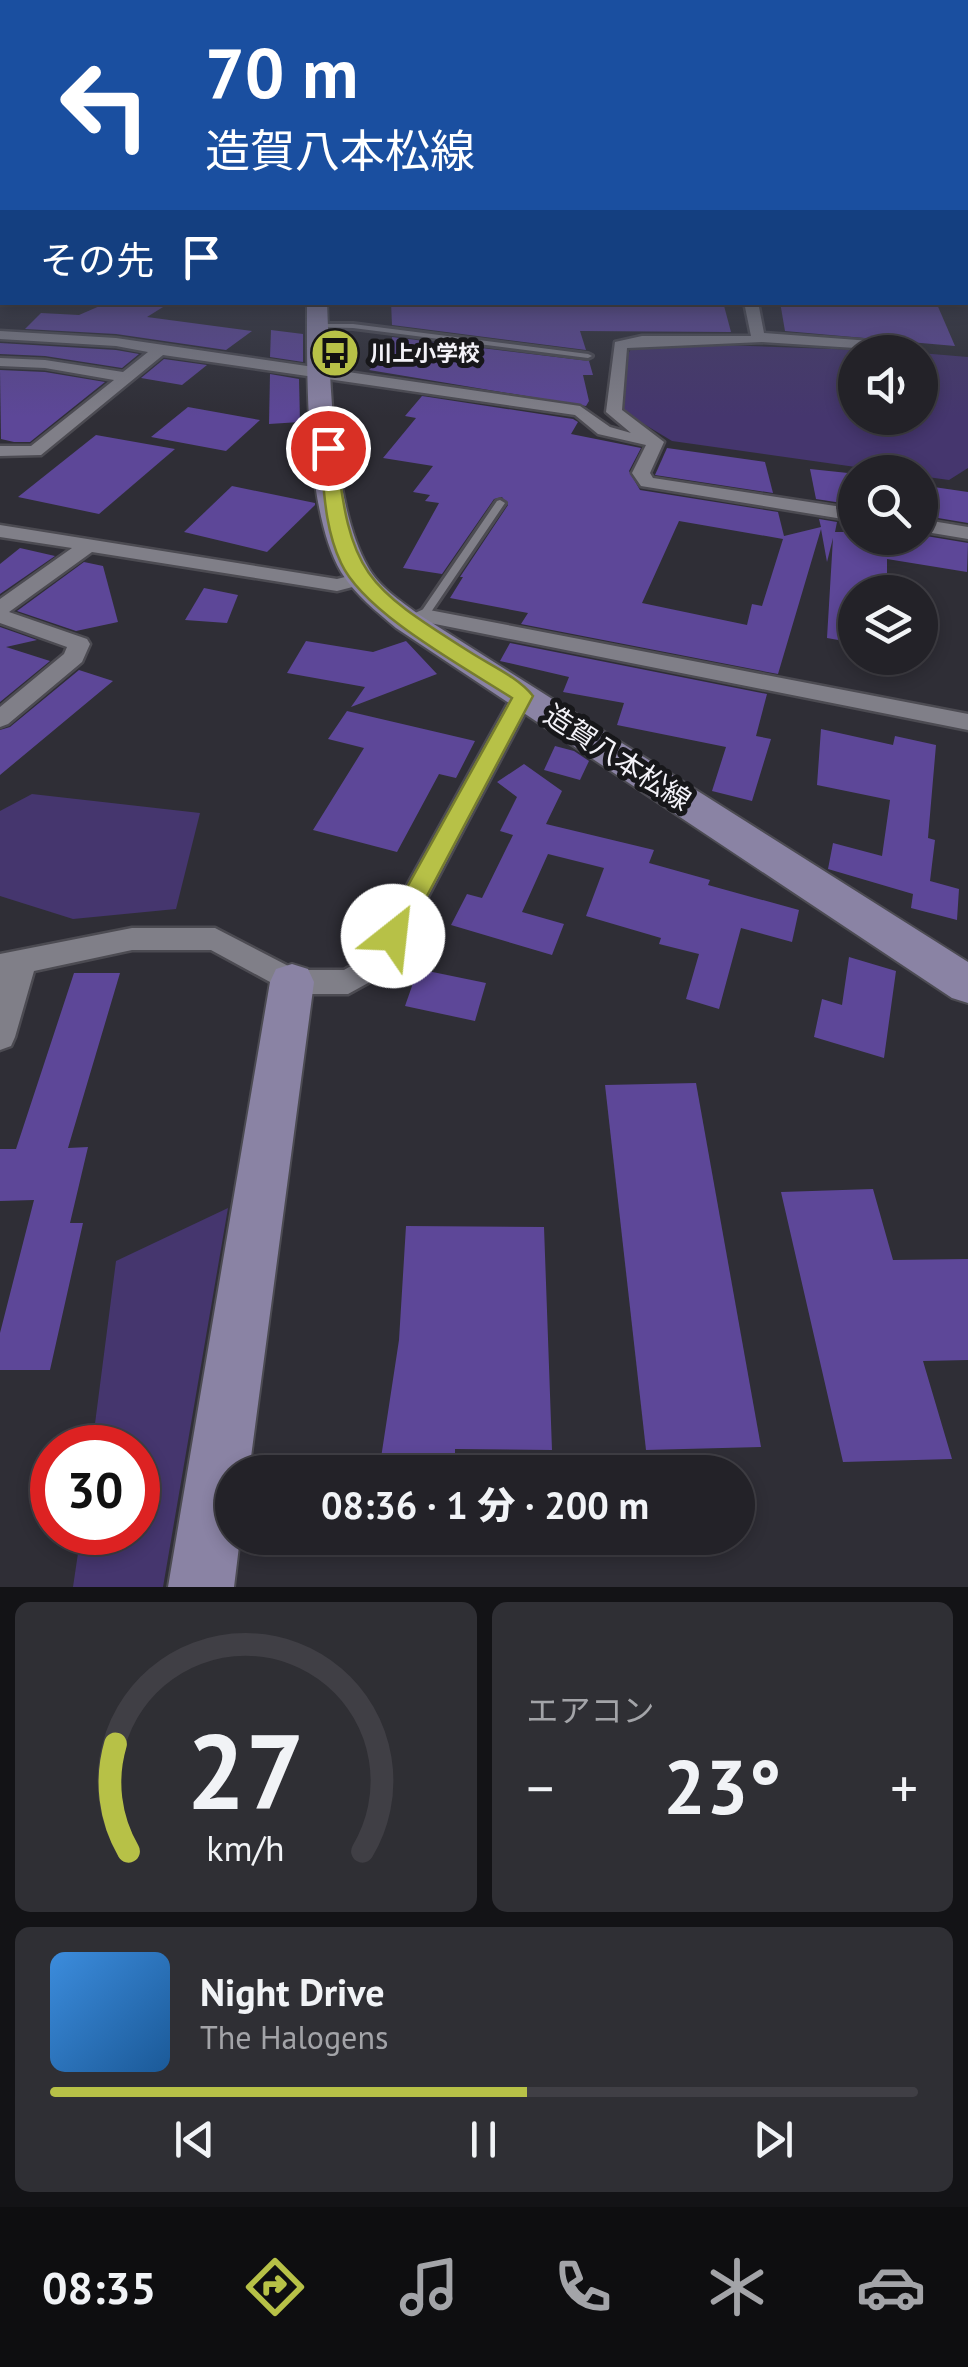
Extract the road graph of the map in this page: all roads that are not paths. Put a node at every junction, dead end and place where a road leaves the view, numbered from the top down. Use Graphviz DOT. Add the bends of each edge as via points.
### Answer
graph roads {
  1 [pos="752,305"];
  2 [pos="317,314"];
  3 [pos="0,335"];
  4 [pos="758,337"];
  5 [pos="59,338"];
  6 [pos="838,343"];
  7 [pos="160,350"];
  8 [pos="588,356"];
  9 [pos="0,362"];
  10 [pos="45,364"];
  11 [pos="320,374"];
  12 [pos="126,377"];
  13 [pos="656,442"];
  14 [pos="0,450"];
  15 [pos="500,503"];
  16 [pos="838,512"];
  17 [pos="938,528"];
  18 [pos="0,531"];
  19 [pos="968,532"];
  20 [pos="86,547"];
  21 [pos="360,580"];
  22 [pos="0,612"];
  23 [pos="416,618"];
  24 [pos="523,696"];
  25 [pos="0,719"];
  26 [pos="968,722"];
  27 [pos="11,964"];
  28 [pos="292,982"];
  29 [pos="968,985"];
  30 [pos="0,1037"];
  31 [pos="201,1587"];
  1 -- 4 [label="street"];
  2 -- 8 [label="lane" via="353,326"];
  2 -- 11 [label="main road, 造賀八本松線"];
  3 -- 5 [label="street"];
  4 -- 6 [label="street"];
  4 -- 13 [label="street" via="620,344 614,412"];
  5 -- 7 [label="street"];
  5 -- 10 [label="street"];
  7 -- 11 [label="street"];
  7 -- 12 [label="street"];
  9 -- 10 [label="street"];
  10 -- 12 [label="street"];
  11 -- 13 [label="street" via="580,410 589,424"];
  11 -- 21 [label="main road, 造賀八本松線" via="336,522"];
  12 -- 14 [label="street" via="35,450"];
  13 -- 16 [label="street" via="641,474 647,482"];
  15 -- 23 [label="lane"];
  17 -- 19 [label="street"];
  18 -- 20 [label="street"];
  20 -- 21 [label="street" via="337,584"];
  20 -- 22 [label="street"];
  21 -- 23 [label="main road, 造賀八本松線"];
  22 -- 25 [label="street" via="78,644 74,658"];
  23 -- 24 [label="main road, 造賀八本松線"];
  23 -- 26 [label="street"];
  24 -- 28 [label="street" via="378,964 348,982"];
  24 -- 29 [label="main road, 造賀八本松線"];
  27 -- 28 [label="street" via="132,940 215,939"];
  27 -- 30 [label="street"];
  28 -- 31 [label="main road"];
}
